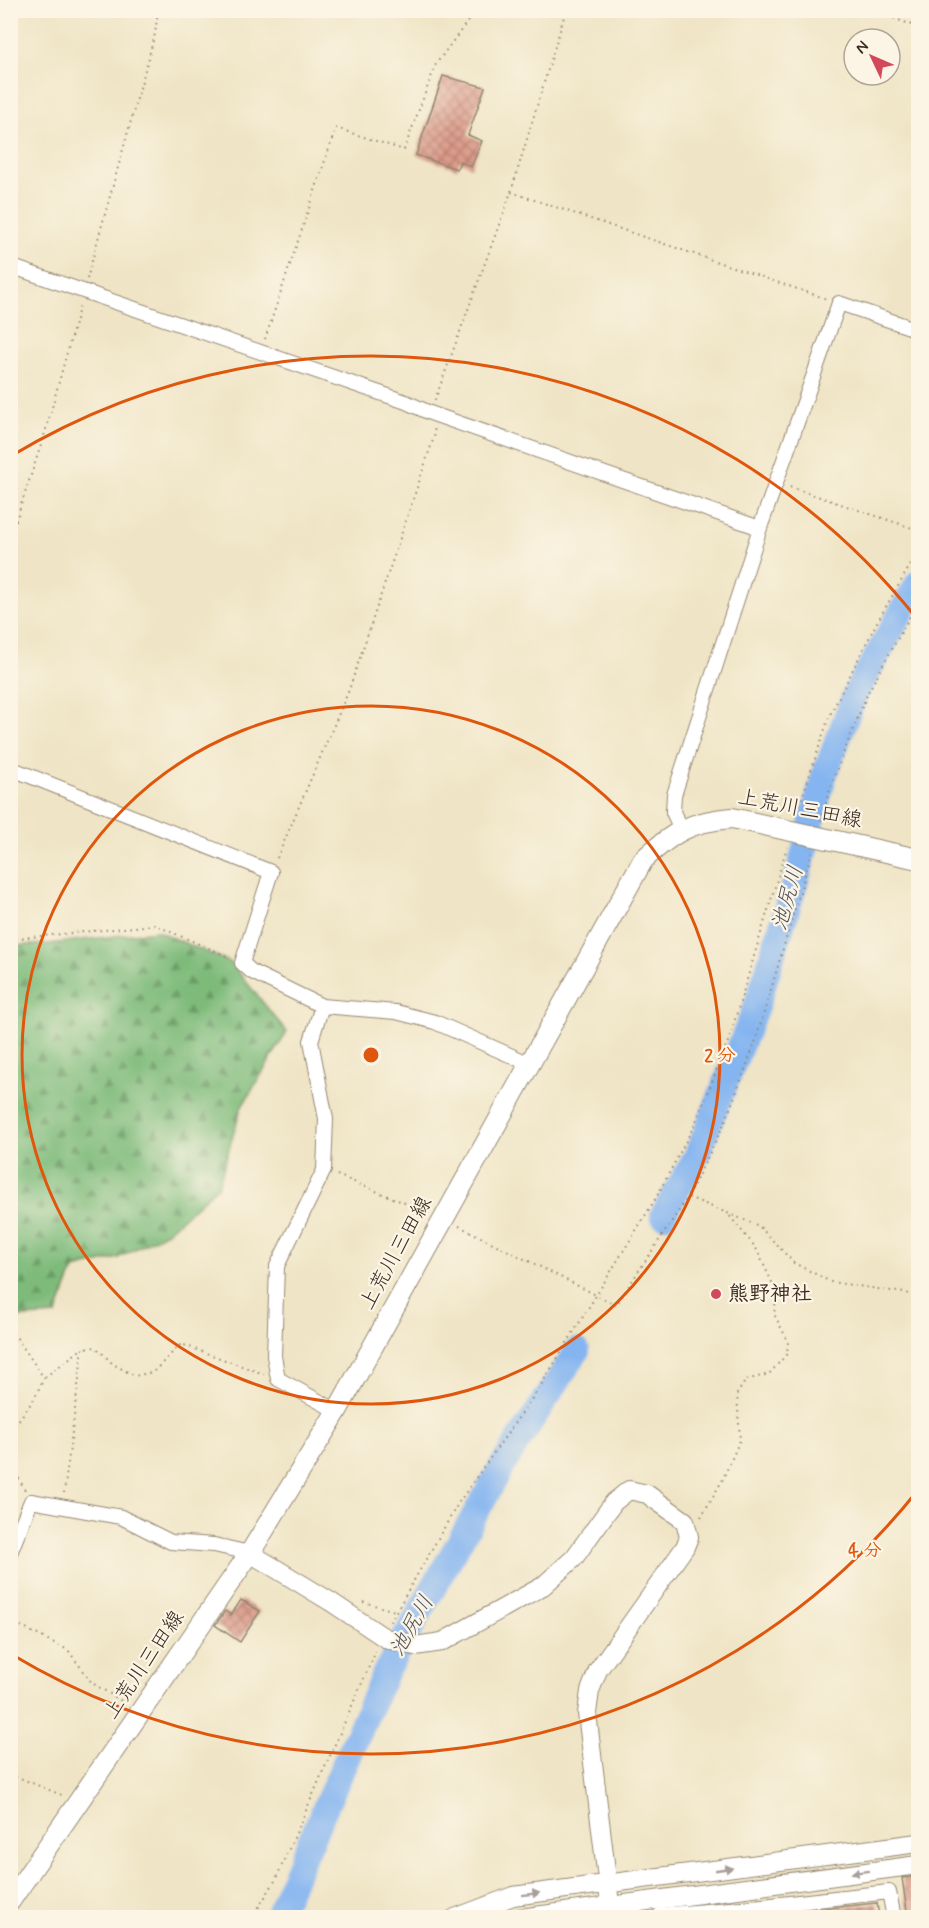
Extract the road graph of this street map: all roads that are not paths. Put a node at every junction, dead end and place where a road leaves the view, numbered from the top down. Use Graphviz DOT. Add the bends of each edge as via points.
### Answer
graph roads {
  1 [pos="10,266"];
  2 [pos="918,330"];
  3 [pos="760,528"];
  4 [pos="10,768"];
  5 [pos="681,829"];
  6 [pos="918,859"];
  7 [pos="322,1006"];
  8 [pos="530,1064"];
  9 [pos="338,1411"];
  10 [pos="10,1553"];
  11 [pos="250,1553"];
  12 [pos="918,1843"];
  13 [pos="918,1865"];
  14 [pos="608,1885"];
  15 [pos="10,1901"];
  16 [pos="611,1911"];
  17 [pos="754,1912"];
  18 [pos="455,1917"];
  19 [pos="520,1917"];
  20 [pos="660,1917"];
  21 [pos="894,1917"];
  1 -- 3 [label="street"];
  2 -- 3 [label="street" via="839,303"];
  3 -- 5 [label="street" via="674,795 673,812"];
  4 -- 7 [label="street" via="271,872 242,963 252,972"];
  5 -- 6 [label="main road, 上荒川三田線" via="706,820 732,818"];
  5 -- 8 [label="main road, 上荒川三田線" via="643,860 633,875"];
  7 -- 8 [label="street" via="396,1012 435,1023"];
  7 -- 9 [label="street" via="311,1041 326,1119 324,1170 277,1266 274,1356 278,1379"];
  8 -- 9 [label="main road, 上荒川三田線"];
  9 -- 11 [label="main road, 上荒川三田線"];
  10 -- 11 [label="street" via="31,1501 121,1517 171,1542"];
  11 -- 14 [label="street, bridge" via="385,1638 415,1646 442,1642 543,1586 574,1558 614,1502 630,1490 647,1494 685,1521 689,1537 685,1547 598,1670 590,1691 587,1713"];
  11 -- 15 [label="main road, 上荒川三田線"];
  14 -- 12 [label="street, one-way"];
  13 -- 16 [label="street, one-way"];
  14 -- 16 [label="street"];
  18 -- 14 [label="street, one-way" via="513,1896"];
  16 -- 19 [label="street"];
  17 -- 20 [label="street"];
  17 -- 21 [label="street" via="889,1892"];
}
